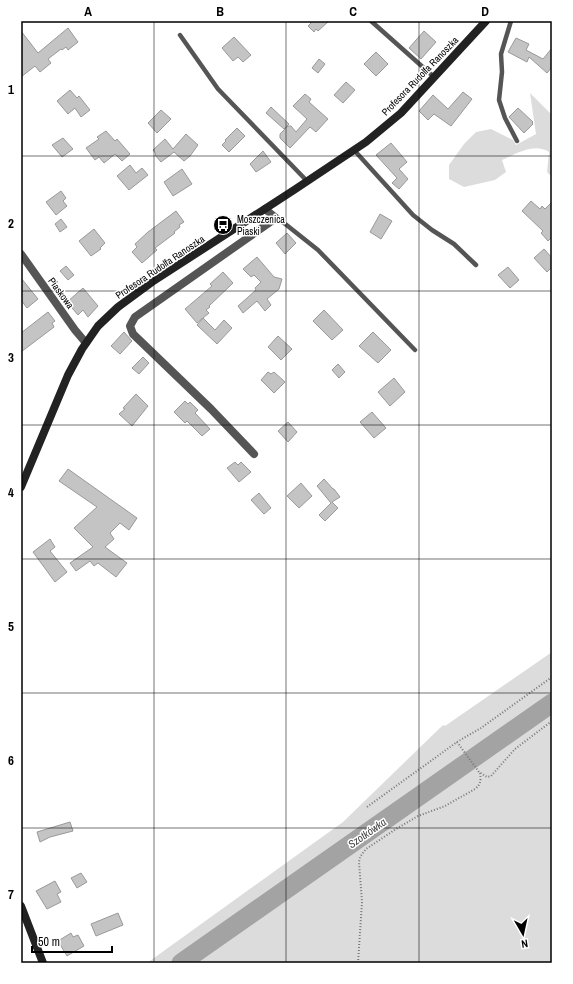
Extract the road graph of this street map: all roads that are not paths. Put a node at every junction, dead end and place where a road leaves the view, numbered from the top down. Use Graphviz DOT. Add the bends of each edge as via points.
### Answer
graph roads {
  1 [pos="371,21"];
  2 [pos="486,21"];
  3 [pos="511,21"];
  4 [pos="180,36"];
  5 [pos="434,77"];
  6 [pos="517,141"];
  7 [pos="354,150"];
  8 [pos="308,181"];
  9 [pos="265,209"];
  10 [pos="276,218"];
  11 [pos="21,254"];
  12 [pos="476,265"];
  13 [pos="86,343"];
  14 [pos="415,350"];
  15 [pos="254,454"];
  16 [pos="21,487"];
  17 [pos="21,906"];
  18 [pos="44,963"];
  1 -- 5 [label="lane"];
  2 -- 5 [label="street, Profesora Rudolfa Ranoszka"];
  3 -- 6 [label="lane" via="501,54 499,100"];
  4 -- 8 [label="lane" via="218,88"];
  5 -- 7 [label="street, Profesora Rudolfa Ranoszka" via="400,113"];
  7 -- 8 [label="street, Profesora Rudolfa Ranoszka"];
  7 -- 12 [label="lane" via="413,215 454,244"];
  8 -- 9 [label="street, Profesora Rudolfa Ranoszka"];
  9 -- 10 [label="street"];
  9 -- 13 [label="street, Profesora Rudolfa Ranoszka" via="118,307 98,326"];
  10 -- 14 [label="lane" via="318,250"];
  10 -- 15 [label="street" via="135,317 130,326 133,334"];
  11 -- 13 [label="street, Piaskowa"];
  13 -- 16 [label="street, Profesora Rudolfa Ranoszka" via="68,375"];
  17 -- 18 [label="street"];
}
